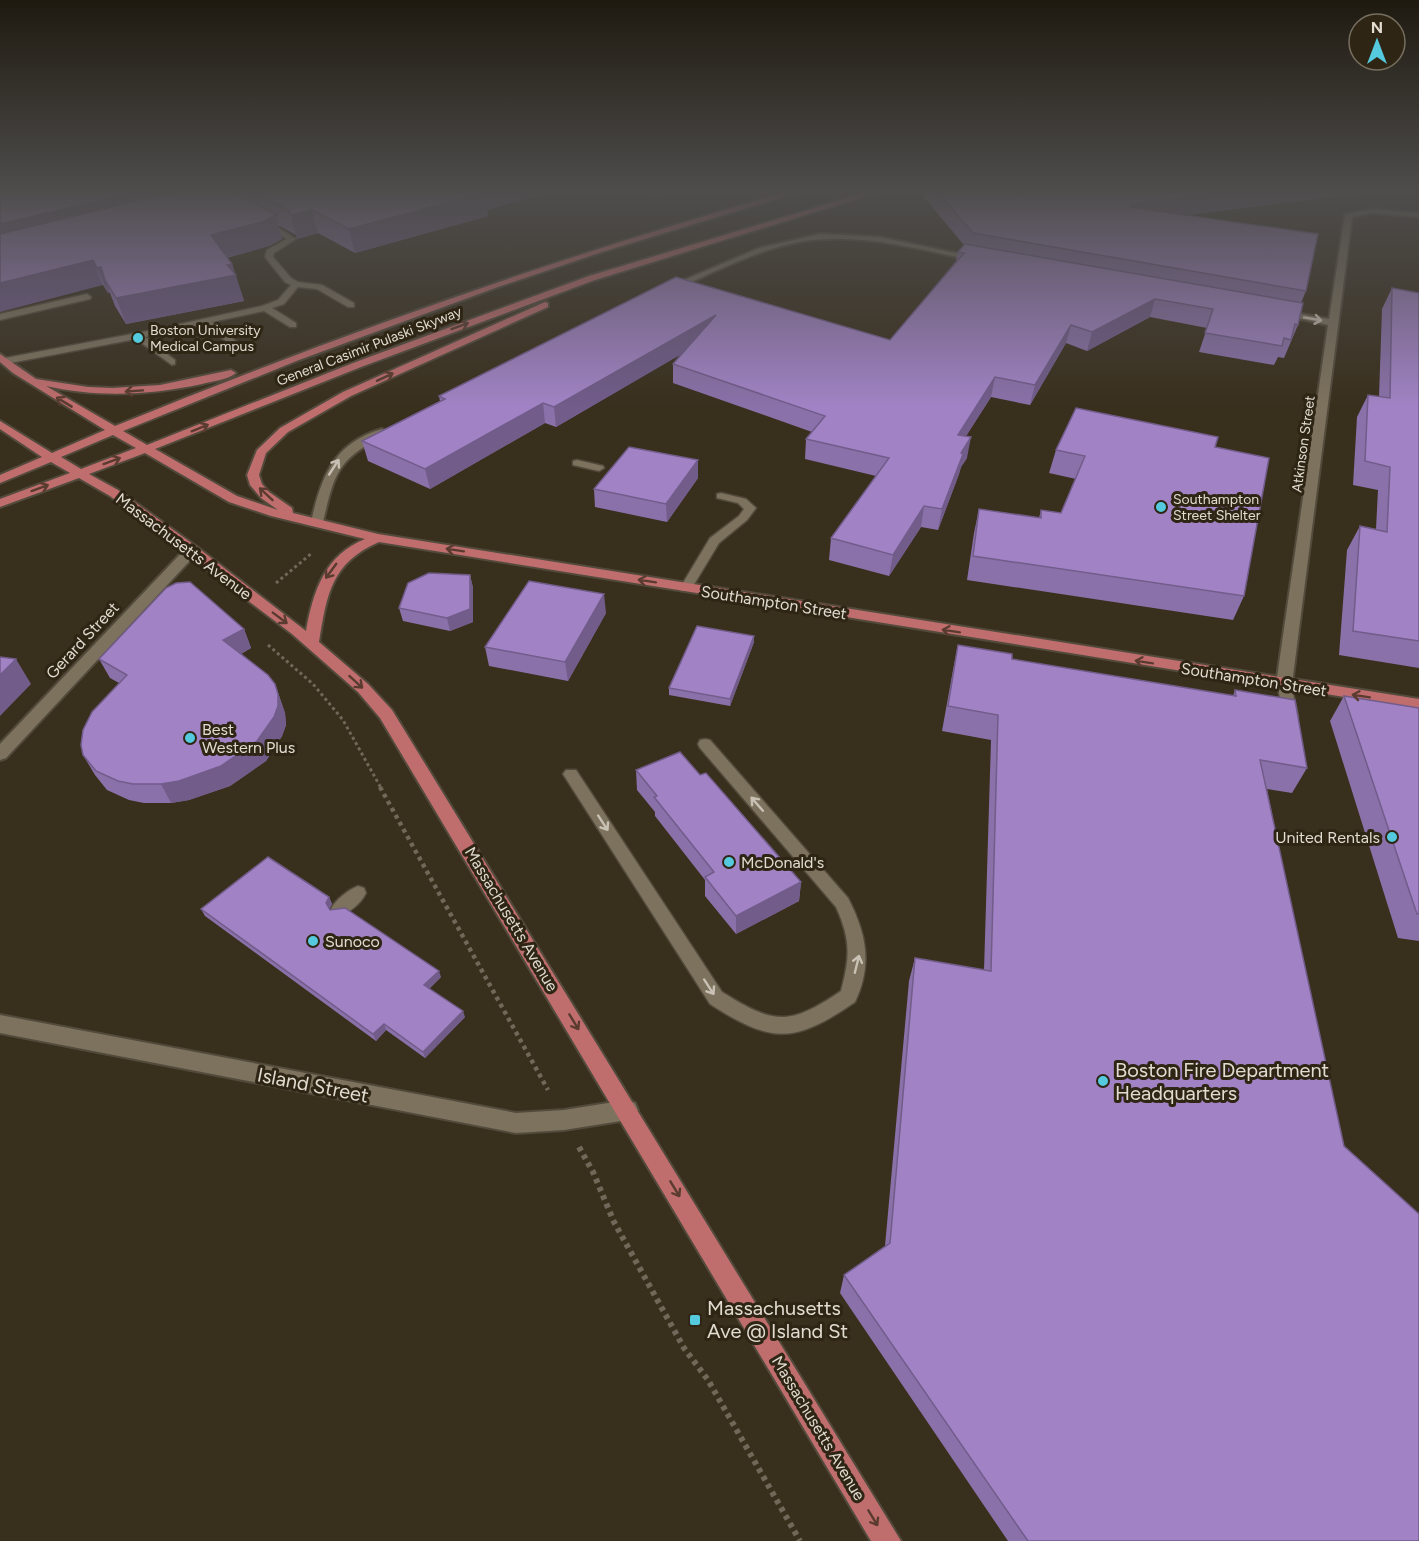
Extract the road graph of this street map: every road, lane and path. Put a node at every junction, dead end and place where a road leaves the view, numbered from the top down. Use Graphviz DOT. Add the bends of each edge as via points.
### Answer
graph roads {
  1 [pos="274,263"];
  2 [pos="562,263"];
  3 [pos="640,263"];
  4 [pos="734,263"];
  5 [pos="1342,263"];
  6 [pos="610,272"];
  7 [pos="296,284"];
  8 [pos="655,295"];
  9 [pos="87,297"];
  10 [pos="351,305"];
  11 [pos="265,308"];
  12 [pos="1267,311"];
  13 [pos="0,317"];
  14 [pos="205,321"];
  15 [pos="1335,323"];
  16 [pos="293,325"];
  17 [pos="138,336"];
  18 [pos="234,344"];
  19 [pos="314,351"];
  20 [pos="2,359"];
  21 [pos="172,362"];
  22 [pos="18,371"];
  23 [pos="0,424"];
  24 [pos="392,428"];
  25 [pos="113,430"];
  26 [pos="146,449"];
  27 [pos="51,457"];
  28 [pos="577,463"];
  29 [pos="599,468"];
  30 [pos="79,473"];
  31 [pos="0,479"];
  32 [pos="721,496"];
  33 [pos="0,503"];
  34 [pos="317,522"];
  35 [pos="378,538"];
  36 [pos="192,550"];
  37 [pos="313,552"];
  38 [pos="273,585"];
  39 [pos="686,588"];
  40 [pos="263,641"];
  41 [pos="311,644"];
  42 [pos="1284,684"];
  43 [pos="1419,704"];
  44 [pos="1294,731"];
  45 [pos="705,744"];
  46 [pos="0,754"];
  47 [pos="571,774"];
  48 [pos="358,893"];
  49 [pos="339,909"];
  50 [pos="0,1024"];
  51 [pos="627,1110"];
  52 [pos="564,1120"];
  53 [pos="800,1541"];
  54 [pos="887,1541"];
  1 -- 7 [label="lane"];
  2 -- 19 [label="main road, General Casimir Pulaski Skyway"];
  3 -- 6 [label="main road, General Casimir Pulaski Skyway"];
  4 -- 8 [label="street"];
  5 -- 15 [label="street, Atkinson Street"];
  26 -- 6 [label="main road, General Casimir Pulaski Skyway, one-way" via="367,361"];
  34 -- 6 [label="main road, one-way" via="282,508 256,484 253,475 261,452 284,430 347,394"];
  7 -- 10 [label="lane" via="319,287"];
  7 -- 11 [label="lane" via="281,302"];
  9 -- 13 [label="lane"];
  11 -- 14 [label="lane"];
  11 -- 16 [label="lane"];
  12 -- 15 [label="street, one-way"];
  14 -- 17 [label="lane"];
  14 -- 18 [label="lane"];
  15 -- 42 [label="street, Atkinson Street"];
  17 -- 20 [label="lane"];
  17 -- 21 [label="lane"];
  19 -- 22 [label="main road, one-way" via="195,382 130,392 72,388"];
  19 -- 25 [label="main road, General Casimir Pulaski Skyway"];
  20 -- 22 [label="main road"];
  25 -- 22 [label="main road, one-way"];
  23 -- 27 [label="main road, Massachusetts Avenue"];
  34 -- 24 [label="street, one-way" via="335,463 350,449"];
  25 -- 26 [label="main road"];
  25 -- 27 [label="main road, General Casimir Pulaski Skyway"];
  30 -- 26 [label="main road, General Casimir Pulaski Skyway, one-way"];
  26 -- 34 [label="main road, Southampton Street" via="233,499"];
  27 -- 30 [label="main road, Massachusetts Avenue"];
  27 -- 31 [label="main road, General Casimir Pulaski Skyway"];
  28 -- 29 [label="lane"];
  33 -- 30 [label="main road, General Casimir Pulaski Skyway, one-way"];
  30 -- 36 [label="main road, Massachusetts Avenue" via="114,493"];
  32 -- 39 [label="lane" via="742,501 750,508 714,541"];
  34 -- 35 [label="main road, Southampton Street"];
  39 -- 35 [label="main road, Southampton Street, one-way"];
  35 -- 41 [label="main road, one-way" via="352,549 328,574"];
  36 -- 41 [label="main road, Massachusetts Avenue, one-way"];
  36 -- 46 [label="street, Gerard Street"];
  37 -- 38 [label="path"];
  42 -- 39 [label="main road, Southampton Street, one-way"];
  40 -- 52 [label="path" via="314,684 343,720"];
  41 -- 51 [label="main road, Massachusetts Avenue, one-way" via="363,688 386,714"];
  43 -- 42 [label="main road, Southampton Street, one-way"];
  42 -- 44 [label="lane"];
  47 -- 45 [label="lane, one-way" via="716,998 769,1027 797,1026 849,996 860,954 854,926 842,903"];
  48 -- 49 [label="lane"];
  50 -- 52 [label="street, Island Street" via="478,1117 516,1123"];
  51 -- 52 [label="street, Island Street"];
  51 -- 54 [label="main road, Massachusetts Avenue, one-way"];
  52 -- 53 [label="path" via="593,1172 614,1222 684,1348 708,1380"];
}
